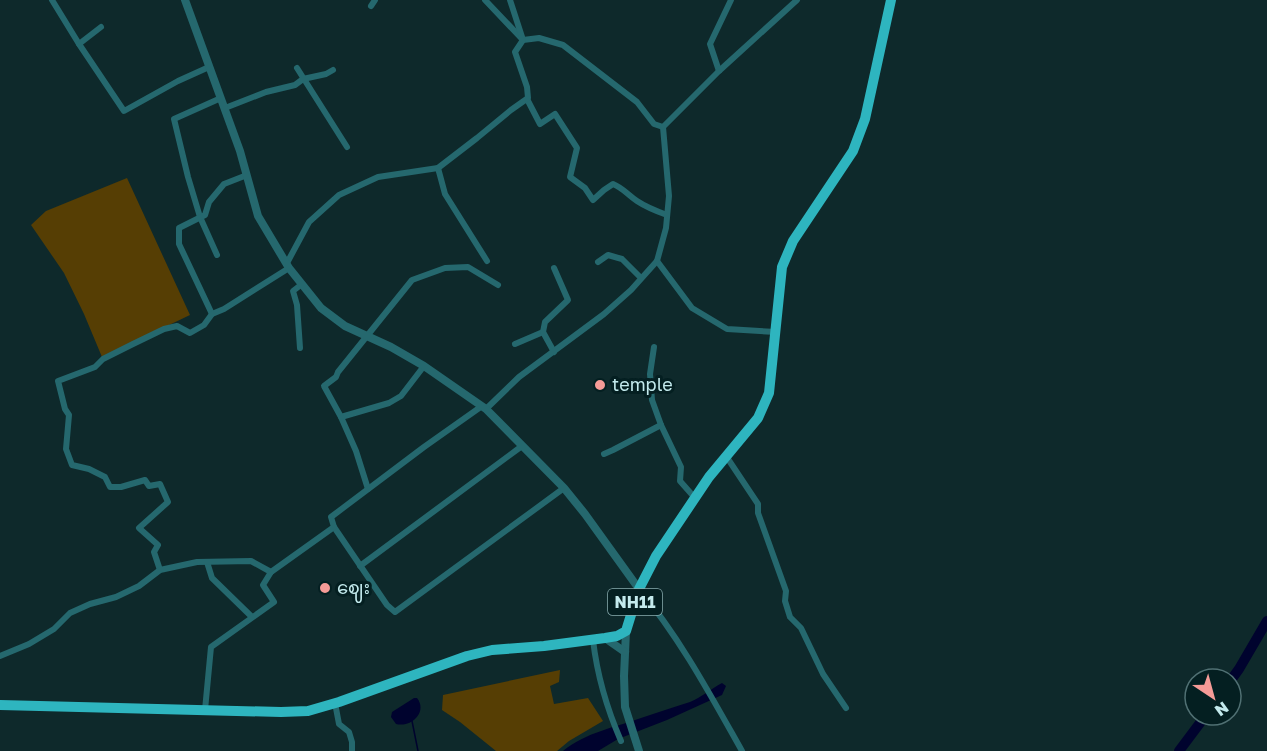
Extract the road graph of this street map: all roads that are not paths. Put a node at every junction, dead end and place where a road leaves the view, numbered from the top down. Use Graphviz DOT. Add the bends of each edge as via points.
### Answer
graph roads {
  1 [pos="52,0"];
  2 [pos="185,0"];
  3 [pos="485,0"];
  4 [pos="510,0"];
  5 [pos="731,0"];
  6 [pos="797,0"];
  7 [pos="891,0"];
  8 [pos="101,27"];
  9 [pos="523,40"];
  10 [pos="78,44"];
  11 [pos="209,67"];
  12 [pos="297,68"];
  13 [pos="333,69"];
  14 [pos="719,71"];
  15 [pos="303,79"];
  16 [pos="221,98"];
  17 [pos="527,99"];
  18 [pos="225,108"];
  19 [pos="663,127"];
  20 [pos="347,147"];
  21 [pos="438,168"];
  22 [pos="247,175"];
  23 [pos="667,215"];
  24 [pos="200,217"];
  25 [pos="217,255"];
  26 [pos="487,261"];
  27 [pos="657,261"];
  28 [pos="598,262"];
  29 [pos="288,265"];
  30 [pos="554,268"];
  31 [pos="641,278"];
  32 [pos="302,284"];
  33 [pos="498,285"];
  34 [pos="212,314"];
  35 [pos="543,332"];
  36 [pos="776,332"];
  37 [pos="366,335"];
  38 [pos="515,344"];
  39 [pos="654,347"];
  40 [pos="300,348"];
  41 [pos="554,352"];
  42 [pos="424,366"];
  43 [pos="484,407"];
  44 [pos="341,417"];
  45 [pos="661,425"];
  46 [pos="522,446"];
  47 [pos="604,454"];
  48 [pos="726,456"];
  49 [pos="564,488"];
  50 [pos="368,489"];
  51 [pos="695,498"];
  52 [pos="334,527"];
  53 [pos="207,562"];
  54 [pos="360,566"];
  55 [pos="160,570"];
  56 [pos="271,572"];
  57 [pos="639,589"];
  58 [pos="252,617"];
  59 [pos="626,632"];
  60 [pos="605,638"];
  61 [pos="592,640"];
  62 [pos="625,652"];
  63 [pos="0,656"];
  64 [pos="334,703"];
  65 [pos="0,705"];
  66 [pos="846,708"];
  67 [pos="205,710"];
  68 [pos="621,741"];
  69 [pos="352,751"];
  70 [pos="639,751"];
  71 [pos="742,751"];
  1 -- 10 [label="street"];
  2 -- 11 [label="street"];
  3 -- 9 [label="street"];
  4 -- 9 [label="street"];
  5 -- 14 [label="street" via="710,44"];
  6 -- 14 [label="street"];
  7 -- 36 [label="highway, NH11" via="866,119 853,151 793,241 782,267"];
  8 -- 10 [label="street"];
  9 -- 17 [label="street" via="515,52"];
  9 -- 19 [label="street" via="539,38 563,45 637,102 654,124"];
  10 -- 11 [label="street" via="124,111"];
  11 -- 16 [label="street"];
  12 -- 15 [label="street"];
  13 -- 15 [label="street"];
  14 -- 19 [label="street"];
  15 -- 18 [label="street"];
  15 -- 20 [label="street"];
  16 -- 18 [label="street"];
  16 -- 24 [label="street" via="174,119"];
  17 -- 21 [label="street"];
  17 -- 23 [label="street" via="540,124 555,114 577,148 570,177 593,200 613,184 648,208"];
  18 -- 22 [label="street"];
  19 -- 23 [label="street"];
  21 -- 26 [label="street" via="445,194"];
  21 -- 29 [label="street" via="378,177 339,195 309,222"];
  22 -- 24 [label="street" via="224,184"];
  22 -- 29 [label="street" via="258,216"];
  23 -- 27 [label="street"];
  24 -- 25 [label="street"];
  24 -- 34 [label="street" via="179,228 179,244"];
  27 -- 31 [label="street"];
  27 -- 36 [label="street" via="692,308 727,329"];
  28 -- 31 [label="street" via="608,255 622,259"];
  29 -- 32 [label="street"];
  29 -- 34 [label="street"];
  30 -- 35 [label="street" via="568,300 546,322"];
  31 -- 41 [label="street" via="604,314"];
  32 -- 37 [label="street" via="321,308 345,326"];
  32 -- 40 [label="street" via="293,291"];
  33 -- 37 [label="street" via="468,267 445,268 412,280"];
  34 -- 55 [label="street" via="204,325 190,333 177,326 164,329 103,359 95,367 58,381 69,415 66,449 72,465 105,477 110,487 145,480 149,486 160,484 168,502 139,528 158,544 154,552"];
  35 -- 38 [label="street"];
  35 -- 41 [label="street"];
  36 -- 48 [label="highway, NH11" via="769,393 758,418"];
  37 -- 42 [label="street"];
  37 -- 44 [label="street" via="336,377 324,386"];
  39 -- 45 [label="street" via="652,400"];
  41 -- 43 [label="street"];
  42 -- 43 [label="street"];
  42 -- 44 [label="street" via="401,396"];
  43 -- 46 [label="street"];
  43 -- 50 [label="street"];
  44 -- 50 [label="street"];
  45 -- 47 [label="street"];
  45 -- 51 [label="street" via="681,467 680,481"];
  46 -- 49 [label="street"];
  46 -- 54 [label="street"];
  48 -- 51 [label="highway, NH11"];
  48 -- 66 [label="street" via="758,504 786,591 790,617 801,628 823,674"];
  49 -- 54 [label="street" via="395,612"];
  49 -- 57 [label="street"];
  50 -- 52 [label="street" via="332,517"];
  51 -- 57 [label="highway, NH11"];
  52 -- 54 [label="street"];
  52 -- 56 [label="street"];
  53 -- 55 [label="street"];
  53 -- 56 [label="street" via="250,561"];
  53 -- 58 [label="street" via="212,578"];
  55 -- 63 [label="street" via="116,597 70,613 54,629"];
  56 -- 58 [label="street" via="263,585 274,602"];
  57 -- 59 [label="highway, NH11"];
  57 -- 71 [label="street" via="707,689"];
  58 -- 67 [label="street" via="211,647"];
  59 -- 60 [label="highway, NH11"];
  59 -- 62 [label="street"];
  60 -- 61 [label="highway, NH11"];
  60 -- 62 [label="street"];
  61 -- 64 [label="highway, NH11" via="467,656"];
  61 -- 68 [label="street" via="612,721"];
  62 -- 70 [label="street" via="625,707"];
  64 -- 67 [label="highway, NH11" via="308,711"];
  64 -- 69 [label="street" via="339,724 349,732"];
  65 -- 67 [label="highway, NH11"];
}
